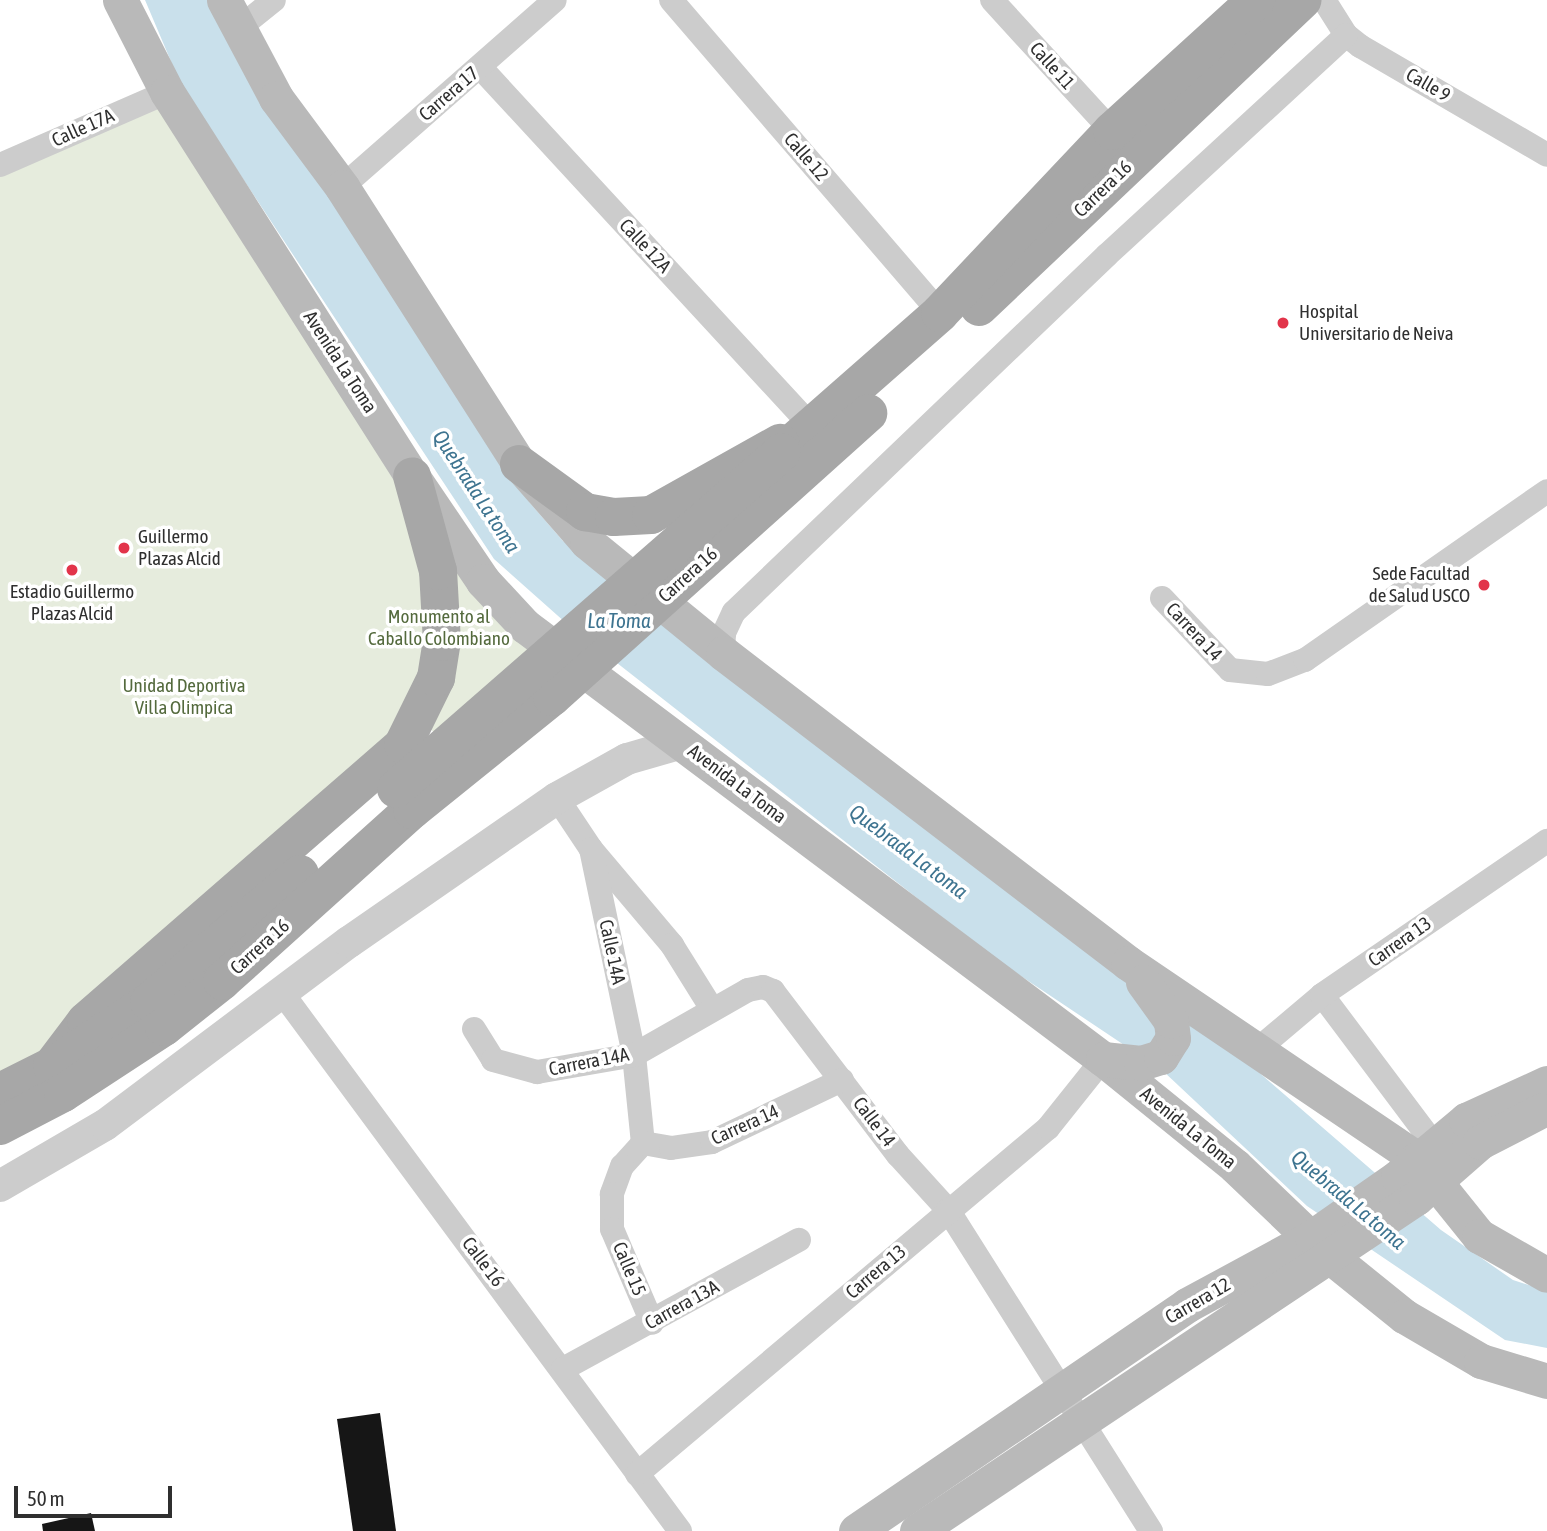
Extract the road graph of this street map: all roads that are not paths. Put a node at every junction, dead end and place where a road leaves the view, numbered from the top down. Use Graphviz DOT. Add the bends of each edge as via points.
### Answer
graph roads {
  1 [pos="120,0"];
  2 [pos="143,0"];
  3 [pos="212,0"];
  4 [pos="274,0"];
  5 [pos="555,0"];
  6 [pos="671,0"];
  7 [pos="992,0"];
  8 [pos="1256,0"];
  9 [pos="1303,0"];
  10 [pos="1324,0"];
  11 [pos="231,15"];
  12 [pos="1346,36"];
  13 [pos="480,67"];
  14 [pos="167,92"];
  15 [pos="276,98"];
  16 [pos="195,130"];
  17 [pos="1112,131"];
  18 [pos="1547,155"];
  19 [pos="0,165"];
  20 [pos="342,187"];
  21 [pos="940,313"];
  22 [pos="799,435"];
  23 [pos="519,464"];
  24 [pos="412,476"];
  25 [pos="1547,491"];
  26 [pos="1162,598"];
  27 [pos="723,653"];
  28 [pos="682,743"];
  29 [pos="556,798"];
  30 [pos="404,800"];
  31 [pos="1547,841"];
  32 [pos="591,849"];
  33 [pos="1128,963"];
  34 [pos="283,994"];
  35 [pos="1322,996"];
  36 [pos="712,1009"];
  37 [pos="474,1029"];
  38 [pos="1257,1050"];
  39 [pos="634,1055"];
  40 [pos="1103,1059"];
  41 [pos="52,1066"];
  42 [pos="842,1080"];
  43 [pos="1547,1083"];
  44 [pos="0,1092"];
  45 [pos="1547,1108"];
  46 [pos="0,1126"];
  47 [pos="643,1143"];
  48 [pos="1420,1172"];
  49 [pos="0,1186"];
  50 [pos="948,1210"];
  51 [pos="799,1240"];
  52 [pos="1325,1242"];
  53 [pos="1547,1275"];
  54 [pos="652,1323"];
  55 [pos="563,1369"];
  56 [pos="1547,1381"];
  57 [pos="1063,1387"];
  58 [pos="1081,1418"];
  59 [pos="637,1474"];
  60 [pos="680,1531"];
  61 [pos="856,1531"];
  62 [pos="917,1531"];
  63 [pos="1151,1531"];
  1 -- 14 [label="main road, Avenida La Toma"];
  2 -- 16 [label="main road"];
  3 -- 15 [label="main road"];
  4 -- 11 [label="street"];
  5 -- 13 [label="street, Carrera 17"];
  6 -- 21 [label="street, Calle 12"];
  7 -- 17 [label="street, Calle 11"];
  8 -- 17 [label="main road, Carrera 16"];
  9 -- 30 [label="main road, Carrera 16, bridge" via="869,413 552,697"];
  10 -- 12 [label="street, Calle 9"];
  11 -- 15 [label="main road"];
  12 -- 18 [label="street, Calle 9"];
  12 -- 27 [label="street" via="1107,255 734,612 724,633"];
  13 -- 20 [label="street, Carrera 17"];
  13 -- 22 [label="street, Calle 12A"];
  14 -- 16 [label="main road, Avenida La Toma"];
  14 -- 19 [label="street, Calle 17A"];
  15 -- 20 [label="main road"];
  16 -- 24 [label="main road, Avenida La Toma"];
  17 -- 21 [label="main road, Carrera 16"];
  20 -- 23 [label="main road"];
  21 -- 22 [label="main road, Carrera 16"];
  22 -- 23 [label="main road" via="652,515 614,517 585,512 557,496"];
  22 -- 30 [label="main road, Carrera 16, bridge"];
  23 -- 27 [label="main road" via="587,542"];
  24 -- 28 [label="main road, Avenida La Toma" via="483,581 525,626"];
  24 -- 41 [label="main road" via="438,571 442,609 436,678 415,726 403,745 367,780 86,1021"];
  25 -- 26 [label="street, Carrera 14" via="1305,660 1268,674 1230,670"];
  27 -- 33 [label="main road"];
  28 -- 29 [label="street" via="628,759"];
  28 -- 40 [label="main road, Avenida La Toma"];
  29 -- 32 [label="street"];
  29 -- 34 [label="street" via="349,942"];
  30 -- 41 [label="main road, Carrera 16" via="203,960"];
  30 -- 46 [label="main road, Carrera 16" via="222,981 164,1027 63,1093"];
  31 -- 35 [label="street, Carrera 13"];
  32 -- 36 [label="street" via="672,945"];
  32 -- 39 [label="street, Calle 14A"];
  33 -- 38 [label="main road"];
  33 -- 40 [label="main road" via="1171,1021 1173,1038 1161,1057 1141,1063"];
  34 -- 49 [label="street" via="104,1125"];
  34 -- 55 [label="street, Calle 16"];
  35 -- 38 [label="street, Carrera 13"];
  35 -- 48 [label="street"];
  36 -- 39 [label="street, Carrera 14A"];
  36 -- 42 [label="street, Calle 14" via="748,990 763,987 773,991"];
  37 -- 39 [label="street, Carrera 14A" via="493,1060 537,1072"];
  38 -- 48 [label="main road"];
  39 -- 47 [label="street"];
  40 -- 50 [label="street, Carrera 13" via="1048,1128"];
  40 -- 52 [label="main road, Avenida La Toma"];
  41 -- 44 [label="main road, Carrera 16"];
  42 -- 47 [label="street, Carrera 14" via="712,1142 671,1148"];
  42 -- 50 [label="street, Calle 14" via="898,1155"];
  43 -- 48 [label="main road, Carrera 12" via="1466,1120"];
  45 -- 48 [label="main road, Carrera 12"];
  47 -- 54 [label="street, Calle 15" via="622,1166 612,1194 612,1229"];
  48 -- 52 [label="main road, Carrera 12"];
  48 -- 53 [label="main road" via="1479,1236"];
  50 -- 57 [label="street, Calle 14"];
  50 -- 59 [label="street, Carrera 13"];
  51 -- 54 [label="street, Carrera 13A"];
  52 -- 56 [label="main road, Avenida La Toma" via="1426,1331 1481,1360"];
  52 -- 57 [label="main road, Carrera 12" via="1187,1305"];
  52 -- 58 [label="main road, Carrera 12"];
  54 -- 55 [label="street, Carrera 13A"];
  55 -- 59 [label="street, Calle 16"];
  57 -- 58 [label="street, Calle 14"];
  57 -- 61 [label="main road, Carrera 12"];
  58 -- 62 [label="main road, Carrera 12"];
  58 -- 63 [label="street, Calle 14"];
  59 -- 60 [label="street, Calle 16"];
}
